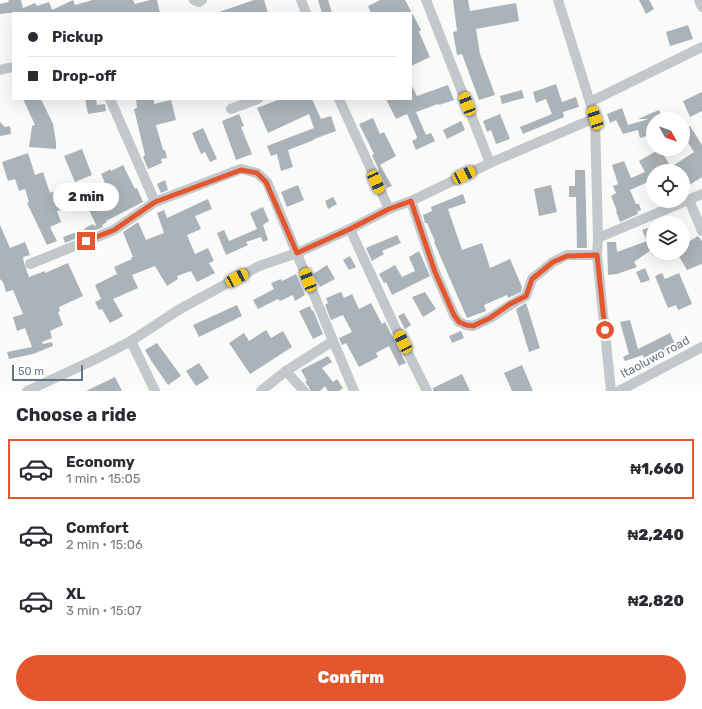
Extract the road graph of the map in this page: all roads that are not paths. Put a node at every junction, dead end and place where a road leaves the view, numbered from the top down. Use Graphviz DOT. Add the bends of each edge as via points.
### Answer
graph roads {
  1 [pos="194,0"];
  2 [pos="202,0"];
  3 [pos="301,0"];
  4 [pos="426,0"];
  5 [pos="558,0"];
  6 [pos="699,0"];
  7 [pos="702,7"];
  8 [pos="306,12"];
  9 [pos="702,47"];
  10 [pos="12,67"];
  11 [pos="0,70"];
  12 [pos="110,100"];
  13 [pos="255,100"];
  14 [pos="339,100"];
  15 [pos="590,102"];
  16 [pos="231,109"];
  17 [pos="595,118"];
  18 [pos="490,163"];
  19 [pos="702,194"];
  20 [pos="690,199"];
  21 [pos="411,201"];
  22 [pos="155,202"];
  23 [pos="690,204"];
  24 [pos="669,208"];
  25 [pos="389,209"];
  26 [pos="350,229"];
  27 [pos="702,231"];
  28 [pos="598,238"];
  29 [pos="297,253"];
  30 [pos="597,255"];
  31 [pos="30,264"];
  32 [pos="131,341"];
  33 [pos="333,341"];
  34 [pos="702,347"];
  35 [pos="286,371"];
  36 [pos="27,391"];
  37 [pos="155,391"];
  38 [pos="261,391"];
  39 [pos="304,391"];
  40 [pos="354,391"];
  41 [pos="427,391"];
  42 [pos="611,391"];
  43 [pos="619,391"];
  1 -- 2 [label="street"];
  3 -- 8 [label="street"];
  4 -- 18 [label="street"];
  5 -- 15 [label="street"];
  6 -- 7 [label="street"];
  9 -- 15 [label="street"];
  10 -- 11 [label="street"];
  12 -- 22 [label="street"];
  13 -- 16 [label="street"];
  14 -- 25 [label="street"];
  15 -- 17 [label="street"];
  17 -- 18 [label="street"];
  17 -- 28 [label="street"];
  18 -- 21 [label="street"];
  19 -- 20 [label="street"];
  21 -- 25 [label="street"];
  21 -- 30 [label="street" via="435,272 454,315 459,322 466,325 473,326 526,296 532,279 553,262 567,256"];
  22 -- 29 [label="street" via="241,170 257,173 266,182"];
  22 -- 31 [label="street" via="114,230"];
  23 -- 27 [label="street"];
  24 -- 28 [label="street"];
  25 -- 26 [label="street"];
  26 -- 29 [label="street"];
  26 -- 41 [label="street"];
  28 -- 30 [label="street"];
  29 -- 32 [label="street" via="259,266 204,295"];
  29 -- 33 [label="street"];
  30 -- 42 [label="street"];
  32 -- 36 [label="street"];
  32 -- 37 [label="street"];
  33 -- 35 [label="street"];
  33 -- 40 [label="street"];
  34 -- 43 [label="street, Itaoluwo road"];
  35 -- 38 [label="street"];
  35 -- 39 [label="street"];
}
